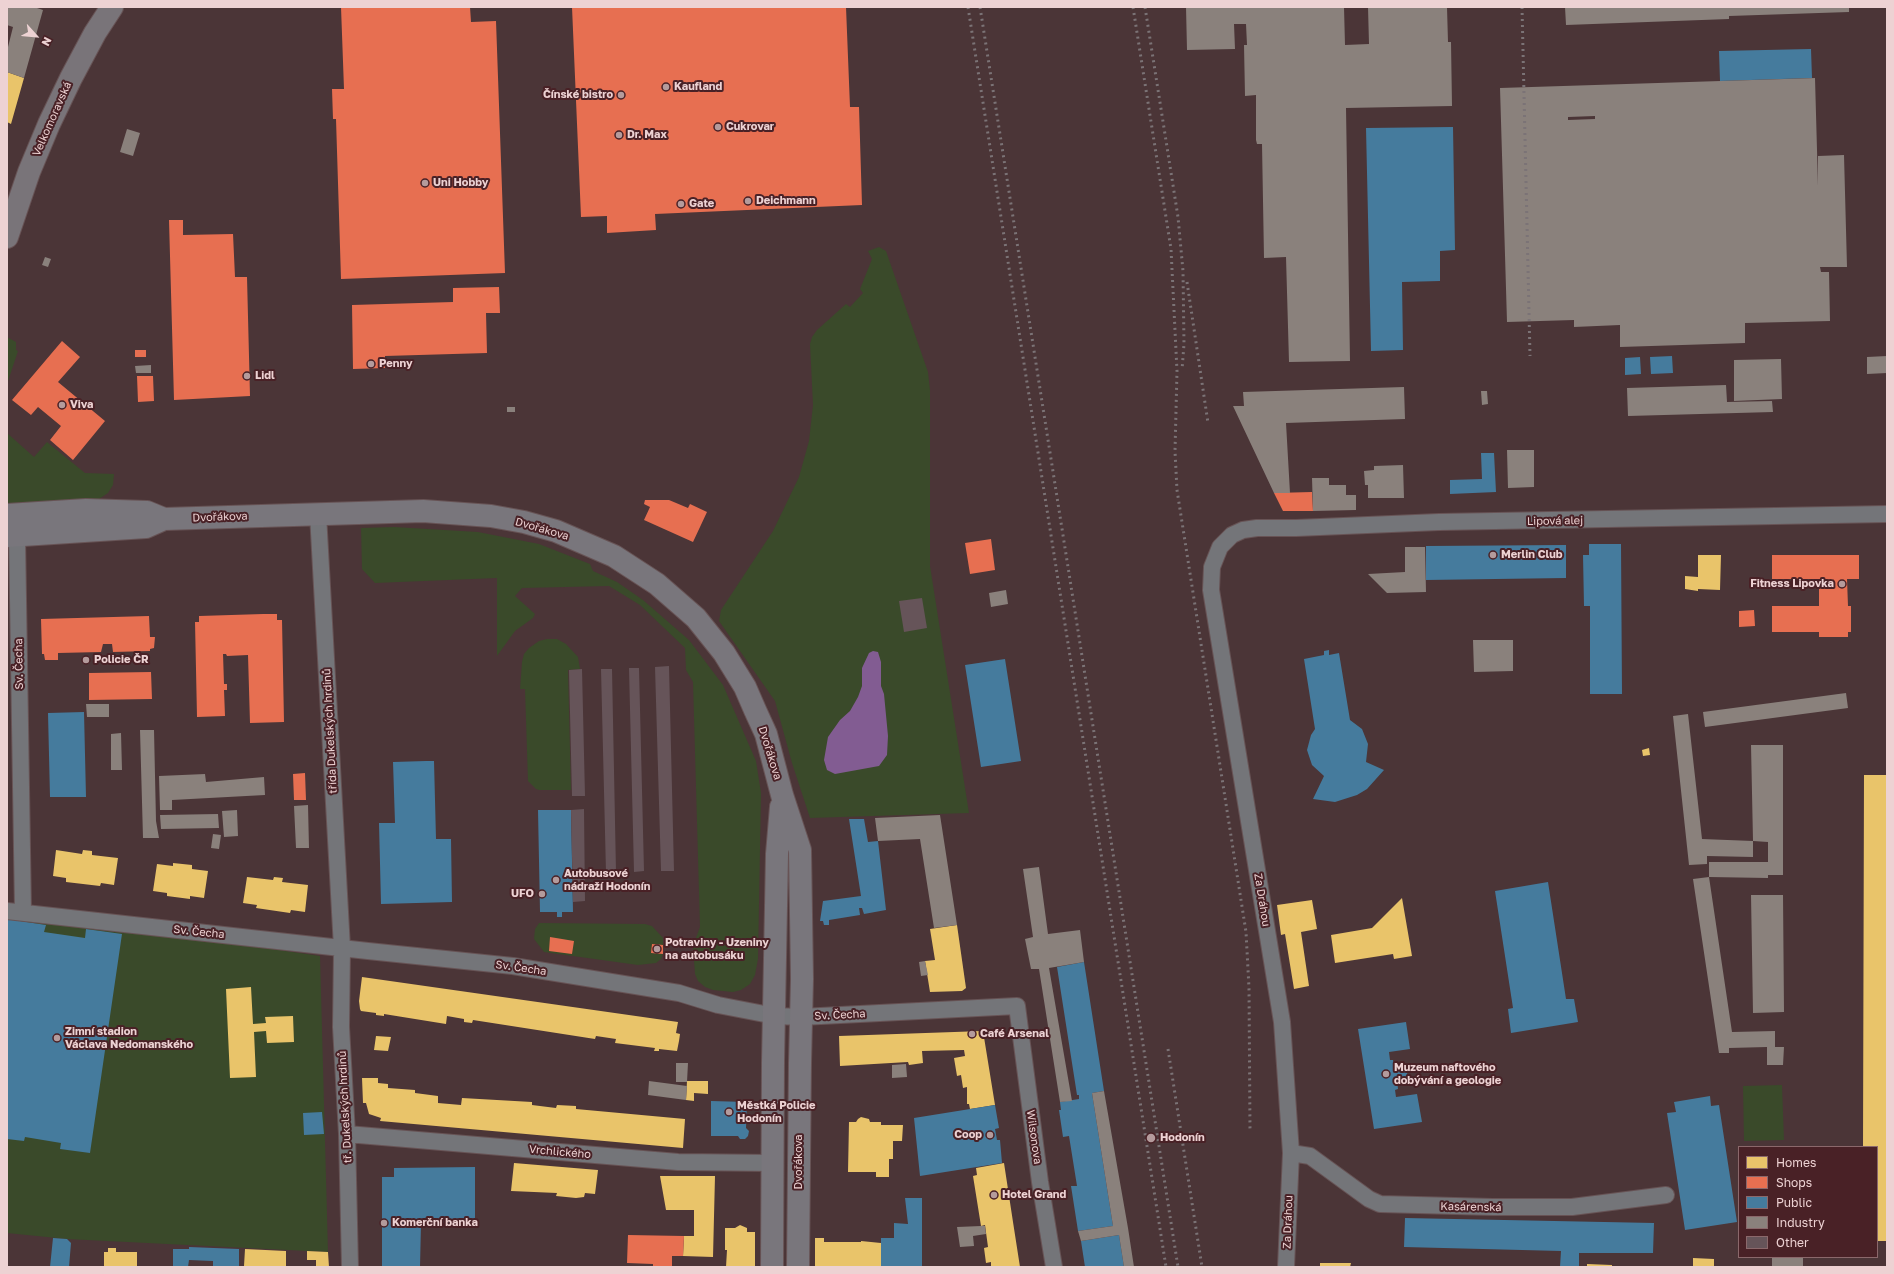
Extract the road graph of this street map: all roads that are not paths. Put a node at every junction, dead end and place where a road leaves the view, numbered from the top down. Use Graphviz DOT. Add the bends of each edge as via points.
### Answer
graph roads {
  1 [pos="112,7"];
  2 [pos="7,237"];
  3 [pos="318,514"];
  4 [pos="1887,514"];
  5 [pos="7,515"];
  6 [pos="164,519"];
  7 [pos="12,536"];
  8 [pos="1226,539"];
  9 [pos="782,795"];
  10 [pos="15,911"];
  11 [pos="342,948"];
  12 [pos="1017,1006"];
  13 [pos="775,1016"];
  14 [pos="801,1017"];
  15 [pos="347,1134"];
  16 [pos="1291,1153"];
  17 [pos="773,1163"];
  18 [pos="1666,1194"];
  19 [pos="350,1267"];
  20 [pos="772,1267"];
  21 [pos="798,1267"];
  22 [pos="1054,1267"];
  23 [pos="1286,1267"];
  1 -- 2 [label="main road, Velkomoravská" via="95,33 49,124 29,172"];
  3 -- 6 [label="main road, Dvořákova"];
  3 -- 9 [label="main road, Dvořákova" via="456,512 524,522 556,531 614,556 676,599 696,618 724,653 745,687 766,734"];
  3 -- 11 [label="street, třída Dukelských hrdinů"];
  4 -- 8 [label="street, Lipová alej" via="1257,528 1243,530"];
  5 -- 6 [label="main road, Dvořákova" via="111,510 147,512"];
  6 -- 7 [label="main road, Dvořákova" via="146,527"];
  7 -- 10 [label="street, Sv. Čecha" via="17,565"];
  8 -- 16 [label="street, Za Dráhou" via="1215,556 1211,590 1282,1022"];
  9 -- 13 [label="main road, Dvořákova" via="777,854"];
  9 -- 14 [label="main road, Dvořákova" via="800,850"];
  10 -- 11 [label="street, Sv. Čecha"];
  11 -- 13 [label="street, Sv. Čecha" via="513,966 679,993 718,1005"];
  11 -- 15 [label="street, tř. Dukelských hrdinů" via="341,1027"];
  12 -- 14 [label="street, Sv. Čecha"];
  12 -- 22 [label="street, Wilsonova"];
  13 -- 14 [label="street, Sv. Čecha"];
  13 -- 17 [label="main road, Dvořákova"];
  14 -- 21 [label="main road, Dvořákova"];
  15 -- 17 [label="street, Vrchlického" via="678,1162"];
  15 -- 19 [label="street, tř. Dukelských hrdinů"];
  16 -- 18 [label="street, Kasárenská" via="1310,1156 1369,1199 1380,1204 1572,1206"];
  16 -- 23 [label="street, Za Dráhou"];
  17 -- 20 [label="main road, Dvořákova"];
}
